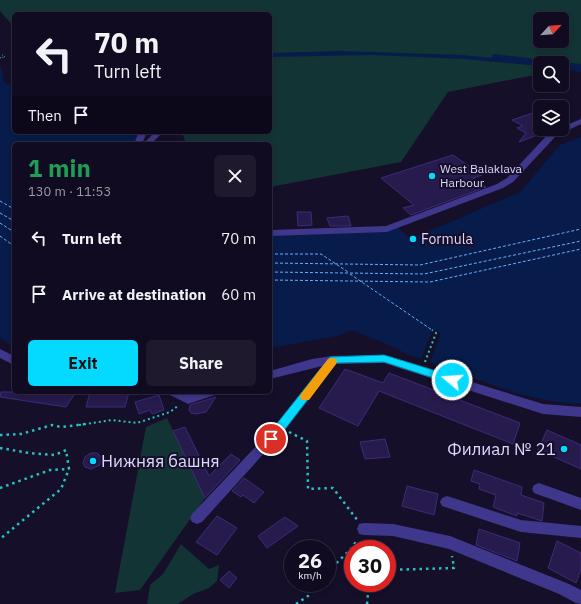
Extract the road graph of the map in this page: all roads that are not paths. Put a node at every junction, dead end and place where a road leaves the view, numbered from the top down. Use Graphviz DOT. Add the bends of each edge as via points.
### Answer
graph roads {
  1 [pos="581,121"];
  2 [pos="157,134"];
  3 [pos="149,142"];
  4 [pos="272,233"];
  5 [pos="0,353"];
  6 [pos="12,360"];
  7 [pos="333,360"];
  8 [pos="272,374"];
  9 [pos="178,394"];
  10 [pos="205,394"];
  11 [pos="581,412"];
  12 [pos="539,489"];
  13 [pos="447,502"];
  14 [pos="581,504"];
  15 [pos="197,518"];
  16 [pos="364,529"];
  17 [pos="581,532"];
  18 [pos="581,598"];
  1 -- 4 [label="street" via="553,134 510,180 500,186 387,229"];
  2 -- 3 [label="street"];
  5 -- 6 [label="street"];
  7 -- 8 [label="street"];
  7 -- 11 [label="street" via="384,358 543,409"];
  7 -- 15 [label="street" via="281,427"];
  9 -- 10 [label="street" via="188,399"];
  12 -- 14 [label="street"];
  13 -- 17 [label="street" via="521,526"];
  16 -- 18 [label="street" via="393,530 450,543"];
}
